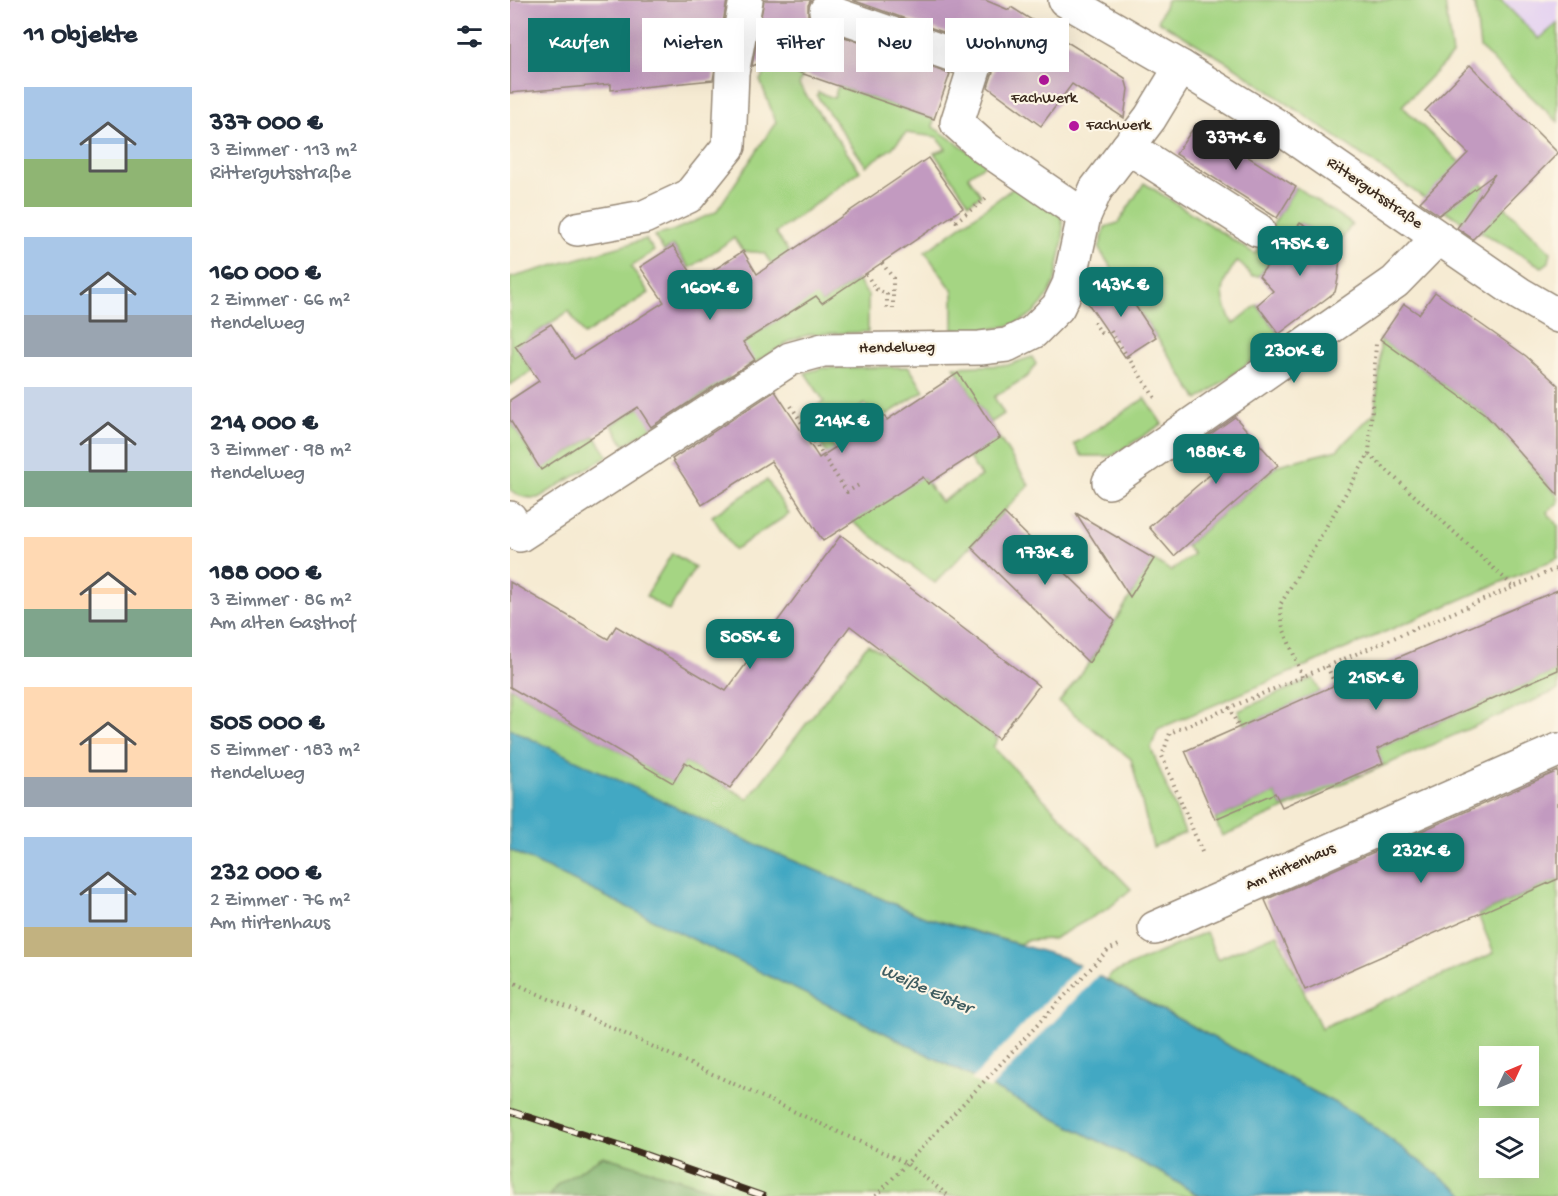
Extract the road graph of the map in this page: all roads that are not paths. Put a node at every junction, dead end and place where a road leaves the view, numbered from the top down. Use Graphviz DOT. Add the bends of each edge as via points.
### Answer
graph roads {
  1 [pos="746,0"];
  2 [pos="1065,0"];
  3 [pos="825,11"];
  4 [pos="1181,66"];
  5 [pos="1128,147"];
  6 [pos="1084,216"];
  7 [pos="577,229"];
  8 [pos="1258,230"];
  9 [pos="1438,238"];
  10 [pos="1558,316"];
  11 [pos="1109,482"];
  12 [pos="510,518"];
  13 [pos="1558,750"];
  14 [pos="1155,928"];
  1 -- 7 [label="street" via="732,73 729,146 688,196 644,217"];
  2 -- 4 [label="street, Rittergutsstraße"];
  3 -- 6 [label="street" via="976,63 957,123 985,148"];
  4 -- 5 [label="street, Hendelweg"];
  4 -- 9 [label="street, Rittergutsstraße" via="1274,124"];
  5 -- 6 [label="street, Hendelweg" via="1096,189"];
  5 -- 8 [label="street"];
  6 -- 12 [label="street, Hendelweg" via="1069,284 1058,307 1033,332 1007,345 823,350 790,359 520,535"];
  9 -- 10 [label="street, Rittergutsstraße"];
  9 -- 11 [label="street" via="1395,282"];
  13 -- 14 [label="street, Am Hirtenhaus"];
}
